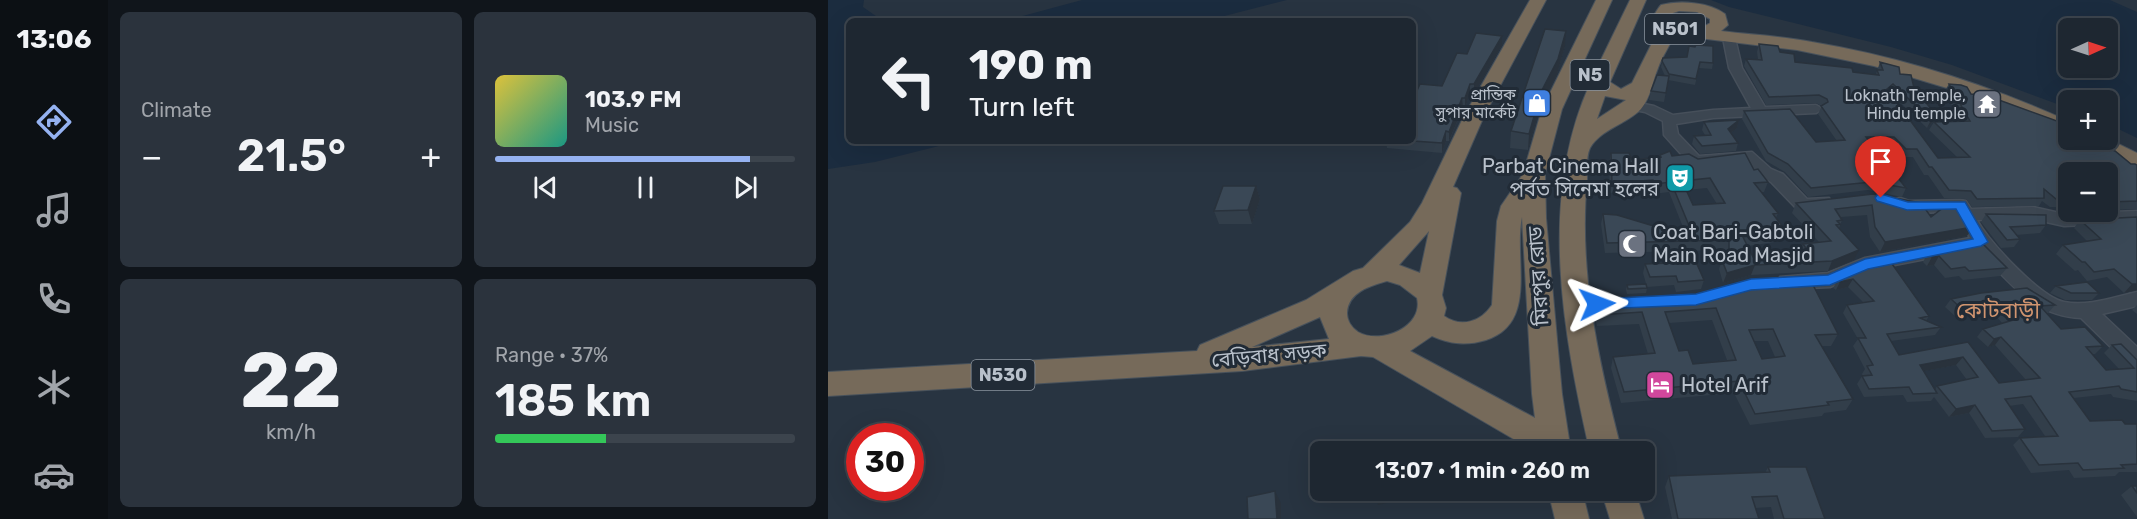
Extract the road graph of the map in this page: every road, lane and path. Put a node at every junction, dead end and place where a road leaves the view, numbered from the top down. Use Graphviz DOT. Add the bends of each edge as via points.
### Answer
graph roads {
  1 [pos="1538,0"];
  2 [pos="1546,0"];
  3 [pos="1611,3"];
  4 [pos="1670,4"];
  5 [pos="1696,4"];
  6 [pos="1719,18"];
  7 [pos="1693,33"];
  8 [pos="1666,34"];
  9 [pos="1729,38"];
  10 [pos="1784,43"];
  11 [pos="1595,78"];
  12 [pos="1642,82"];
  13 [pos="1634,106"];
  14 [pos="1816,109"];
  15 [pos="1761,113"];
  16 [pos="1671,120"];
  17 [pos="2058,124"];
  18 [pos="1579,147"];
  19 [pos="2112,150"];
  20 [pos="2137,162"];
  21 [pos="1534,174"];
  22 [pos="1881,198"];
  23 [pos="1836,200"];
  24 [pos="1966,215"];
  25 [pos="2137,217"];
  26 [pos="1981,242"];
  27 [pos="1373,274"];
  28 [pos="1772,283"];
  29 [pos="1342,290"];
  30 [pos="2137,299"];
  31 [pos="1428,307"];
  32 [pos="2086,311"];
  33 [pos="1369,346"];
  34 [pos="2137,360"];
  35 [pos="1178,364"];
  36 [pos="828,384"];
  37 [pos="1542,441"];
  38 [pos="1554,441"];
  39 [pos="1603,441"];
  40 [pos="1568,501"];
  41 [pos="1621,501"];
  42 [pos="1572,519"];
  43 [pos="1627,519"];
  1 -- 27 [label="highway" via="1474,116 1419,228"];
  2 -- 31 [label="highway" via="1466,150 1450,188"];
  3 -- 11 [label="highway, N5"];
  3 -- 21 [label="highway, মিরপুর রোড" via="1552,109"];
  4 -- 5 [label="highway, N501"];
  4 -- 8 [label="highway, N501" via="1661,17"];
  5 -- 6 [label="highway, N501"];
  6 -- 7 [label="highway, N501" via="1716,28"];
  6 -- 10 [label="highway, N501"];
  7 -- 8 [label="highway"];
  7 -- 9 [label="highway, N501"];
  8 -- 12 [label="highway, N501"];
  9 -- 10 [label="highway, N501"];
  9 -- 15 [label="street" via="1738,74"];
  10 -- 17 [label="highway, N501" via="1929,75"];
  11 -- 12 [label="highway" via="1612,92 1624,94 1635,91"];
  11 -- 18 [label="highway, মিরপুর রোড"];
  12 -- 13 [label="highway, N501"];
  13 -- 16 [label="street"];
  13 -- 18 [label="highway" via="1598,128"];
  14 -- 15 [label="street"];
  15 -- 16 [label="street"];
  16 -- 23 [label="street" via="1671,135 1695,160 1747,155 1803,205"];
  18 -- 39 [label="highway, মিরপুর রোড" via="1574,196 1589,304 1583,352"];
  19 -- 20 [label="highway"];
  21 -- 31 [label="highway" via="1513,206 1509,221 1506,307 1499,320 1478,333 1461,333 1442,328"];
  21 -- 38 [label="highway, মিরপুর রোড" via="1547,394"];
  22 -- 24 [label="street" via="1907,206 1960,205"];
  24 -- 25 [label="street" via="2033,213 2064,220"];
  24 -- 26 [label="street"];
  26 -- 28 [label="street" via="1865,264 1830,280"];
  26 -- 32 [label="street" via="2043,300 2054,307"];
  27 -- 29 [label="highway"];
  27 -- 31 [label="highway" via="1387,272 1412,278 1422,285"];
  29 -- 33 [label="highway" via="1332,315 1336,327 1346,338"];
  29 -- 35 [label="highway, বেড়িবাধ সড়ক" via="1277,325"];
  30 -- 32 [label="street"];
  31 -- 33 [label="highway" via="1421,330 1409,339 1395,345"];
  32 -- 34 [label="street"];
  33 -- 35 [label="highway, বেড়িবাধ সড়ক"];
  33 -- 37 [label="highway"];
  35 -- 36 [label="highway, বেড়িবাধ সড়ক / N530"];
  40 -- 42 [label="highway"];
  41 -- 43 [label="highway"];
}
